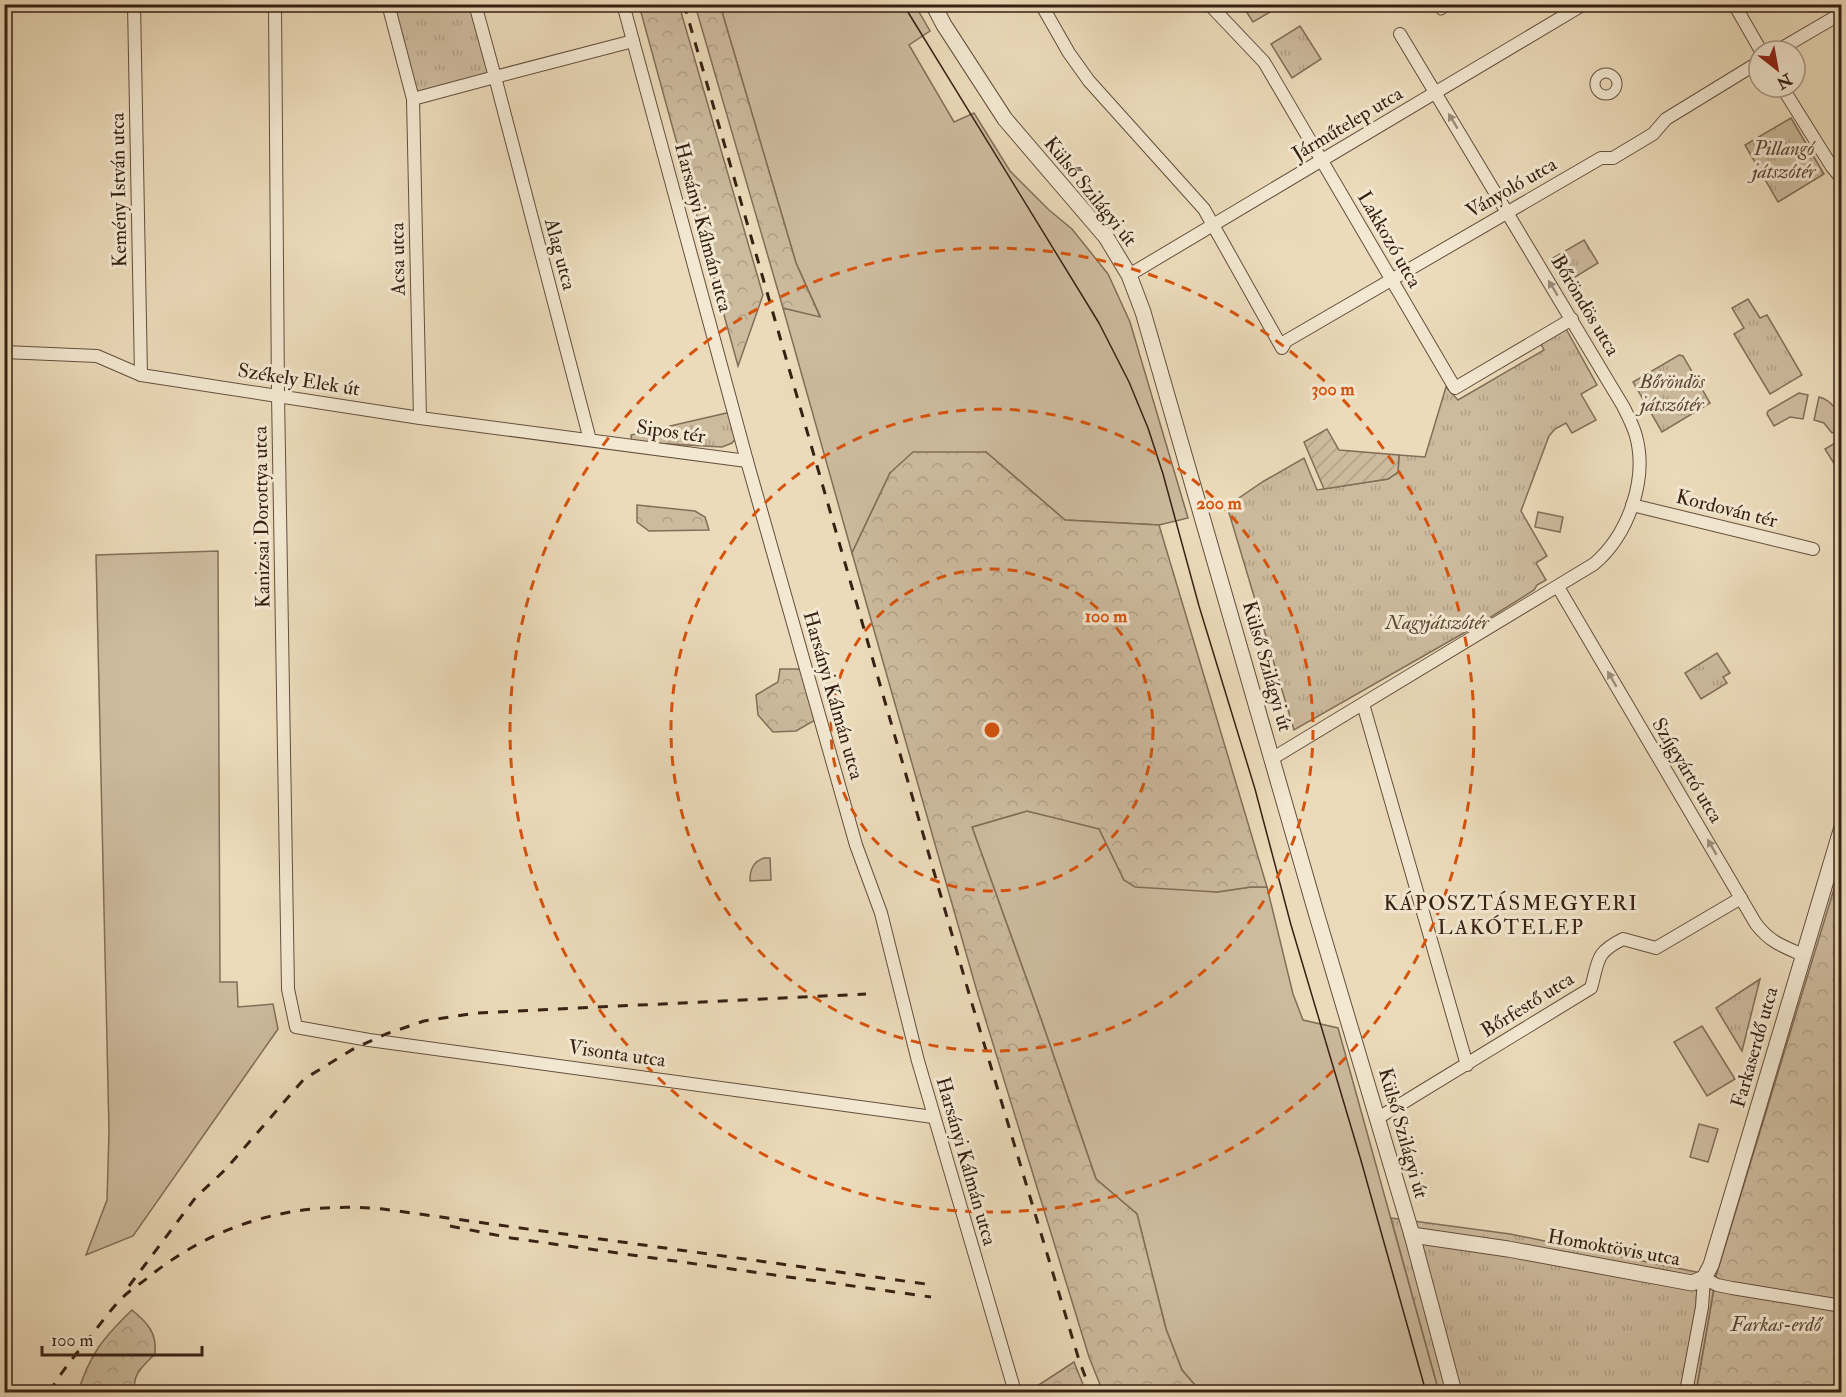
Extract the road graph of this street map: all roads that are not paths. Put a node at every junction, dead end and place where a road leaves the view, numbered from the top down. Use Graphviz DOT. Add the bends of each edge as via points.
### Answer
graph roads {
  1 [pos="134,4"];
  2 [pos="275,4"];
  3 [pos="388,4"];
  4 [pos="475,4"];
  5 [pos="623,4"];
  6 [pos="933,4"];
  7 [pos="1041,4"];
  8 [pos="1209,4"];
  9 [pos="1450,4"];
  10 [pos="1558,4"];
  11 [pos="1584,4"];
  12 [pos="1734,4"];
  13 [pos="1441,10"];
  14 [pos="1842,13"];
  15 [pos="1565,16"];
  16 [pos="1400,34"];
  17 [pos="1754,39"];
  18 [pos="1798,39"];
  19 [pos="633,41"];
  20 [pos="1747,69"];
  21 [pos="495,77"];
  22 [pos="1436,93"];
  23 [pos="412,99"];
  24 [pos="1790,99"];
  25 [pos="1322,161"];
  26 [pos="1842,179"];
  27 [pos="1507,212"];
  28 [pos="1214,225"];
  29 [pos="1130,276"];
  30 [pos="1390,279"];
  31 [pos="1572,319"];
  32 [pos="4,352"];
  33 [pos="141,375"];
  34 [pos="278,394"];
  35 [pos="420,418"];
  36 [pos="590,440"];
  37 [pos="747,461"];
  38 [pos="1632,505"];
  39 [pos="1813,549"];
  40 [pos="1558,587"];
  41 [pos="1363,704"];
  42 [pos="1273,758"];
  43 [pos="1842,827"];
  44 [pos="1741,898"];
  45 [pos="1803,955"];
  46 [pos="296,1027"];
  47 [pos="1467,1065"];
  48 [pos="933,1117"];
  49 [pos="1378,1118"];
  50 [pos="1412,1235"];
  51 [pos="1704,1278"];
  52 [pos="1842,1306"];
  53 [pos="1016,1392"];
  54 [pos="1454,1392"];
  55 [pos="1686,1392"];
  1 -- 33 [label="street, Kemény István utca"];
  2 -- 34 [label="street, Kanizsai Dorottya utca"];
  3 -- 23 [label="street, Acsa utca"];
  4 -- 21 [label="street, Alag utca"];
  5 -- 19 [label="street, Harsányi Kálmán utca"];
  6 -- 29 [label="street, Külső Szilágyi út" via="1005,119 1106,237"];
  7 -- 28 [label="street" via="1089,81"];
  8 -- 25 [label="street, Lakkozó utca" via="1264,62"];
  9 -- 13 [label="street"];
  10 -- 15 [label="street"];
  11 -- 15 [label="street, Járműtelep utca"];
  12 -- 17 [label="street"];
  14 -- 18 [label="street"];
  15 -- 22 [label="street, Járműtelep utca"];
  16 -- 22 [label="street, Bőröndös utca"];
  19 -- 21 [label="street"];
  19 -- 37 [label="street, Harsányi Kálmán utca"];
  20 -- 27 [label="street, Ványoló utca" via="1666,119 1653,134 1627,150 1612,158 1601,158"];
  21 -- 23 [label="street"];
  21 -- 36 [label="street, Alag utca"];
  22 -- 25 [label="street, Járműtelep utca"];
  27 -- 22 [label="street, Bőröndös utca, one-way"];
  23 -- 35 [label="street, Acsa utca"];
  24 -- 26 [label="street"];
  25 -- 28 [label="street, Járműtelep utca"];
  25 -- 30 [label="street, Lakkozó utca"];
  27 -- 30 [label="street, Ványoló utca"];
  31 -- 27 [label="street, Bőröndös utca, one-way"];
  28 -- 29 [label="street, Járműtelep utca"];
  28 -- 30 [label="street, Ványoló utca" via="1282,348 1287,340"];
  29 -- 42 [label="street, Külső Szilágyi út"];
  30 -- 31 [label="street, Lakkozó utca" via="1455,388"];
  31 -- 38 [label="street, Bőröndös utca" via="1636,437 1639,468"];
  32 -- 33 [label="street, Székely Elek út" via="97,356"];
  33 -- 34 [label="street, Székely Elek út"];
  34 -- 35 [label="street, Székely Elek út"];
  34 -- 46 [label="street, Kanizsai Dorottya utca" via="288,989"];
  35 -- 36 [label="street, Székely Elek út"];
  36 -- 37 [label="street, Sipos tér"];
  37 -- 48 [label="street, Harsányi Kálmán utca" via="856,845 881,912"];
  38 -- 39 [label="street, Kordován tér"];
  38 -- 40 [label="street, Bőröndös utca" via="1623,530 1605,555"];
  40 -- 41 [label="street, Bőröndös utca"];
  44 -- 40 [label="street, Szíjgyártó utca, one-way"];
  41 -- 42 [label="street, Bőröndös utca"];
  41 -- 47 [label="street"];
  42 -- 49 [label="street, Külső Szilágyi út"];
  43 -- 45 [label="street, Farkaserdő utca"];
  44 -- 45 [label="street, Szíjgyártó utca" via="1765,936"];
  44 -- 47 [label="street, Bőrfestő utca" via="1656,948 1623,939 1612,944 1601,952 1591,988"];
  45 -- 51 [label="street, Farkaserdő utca"];
  46 -- 48 [label="street, Visonta utca"];
  47 -- 49 [label="street, Bőrfestő utca"];
  48 -- 53 [label="street, Harsányi Kálmán utca"];
  49 -- 50 [label="street, Külső Szilágyi út"];
  50 -- 51 [label="street, Homoktövis utca" via="1692,1283"];
  50 -- 54 [label="street, Külső Szilágyi út"];
  51 -- 52 [label="street, Homoktövis utca" via="1732,1288"];
  51 -- 55 [label="street"];
}
